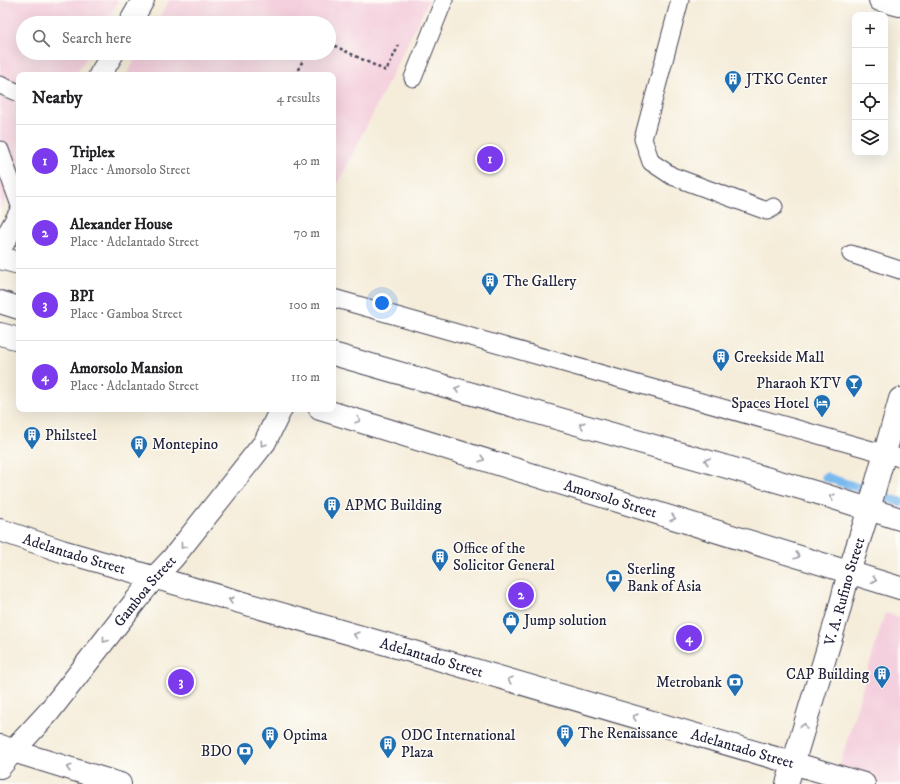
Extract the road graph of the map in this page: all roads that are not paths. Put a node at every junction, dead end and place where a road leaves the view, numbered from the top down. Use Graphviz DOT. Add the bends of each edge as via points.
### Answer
graph roads {
  1 [pos="143,0"];
  2 [pos="444,0"];
  3 [pos="680,0"];
  4 [pos="880,0"];
  5 [pos="900,5"];
  6 [pos="134,16"];
  7 [pos="108,60"];
  8 [pos="102,72"];
  9 [pos="413,78"];
  10 [pos="0,85"];
  11 [pos="16,92"];
  12 [pos="0,150"];
  13 [pos="16,195"];
  14 [pos="774,207"];
  15 [pos="16,221"];
  16 [pos="0,249"];
  17 [pos="851,254"];
  18 [pos="0,258"];
  19 [pos="16,262"];
  20 [pos="900,270"];
  21 [pos="336,299"];
  22 [pos="0,302"];
  23 [pos="16,307"];
  24 [pos="0,334"];
  25 [pos="16,338"];
  26 [pos="336,355"];
  27 [pos="900,399"];
  28 [pos="279,412"];
  29 [pos="330,412"];
  30 [pos="892,456"];
  31 [pos="869,509"];
  32 [pos="900,519"];
  33 [pos="0,530"];
  34 [pos="849,572"];
  35 [pos="155,577"];
  36 [pos="900,588"];
  37 [pos="4,754"];
  38 [pos="793,764"];
  39 [pos="120,784"];
  40 [pos="787,784"];
  41 [pos="864,784"];
  1 -- 6 [label="main road"];
  2 -- 9 [label="lane"];
  3 -- 14 [label="lane" via="643,139 651,162 672,176 767,211"];
  4 -- 5 [label="main road"];
  7 -- 8 [label="main road"];
  10 -- 11 [label="lane"];
  12 -- 13 [label="lane"];
  15 -- 16 [label="main road"];
  17 -- 20 [label="lane"];
  18 -- 19 [label="main road"];
  21 -- 30 [label="lane"];
  22 -- 23 [label="main road"];
  24 -- 25 [label="main road"];
  31 -- 26 [label="main road, one-way"];
  27 -- 30 [label="main road, V. A. Rufino Street"];
  28 -- 35 [label="main road, Gamboa Street, one-way" via="265,442"];
  29 -- 34 [label="main road, Amorsolo Street, one-way"];
  30 -- 31 [label="main road, V. A. Rufino Street"];
  31 -- 32 [label="main road"];
  31 -- 34 [label="main road, V. A. Rufino Street"];
  33 -- 35 [label="main road, Adelantado Street" via="62,551"];
  34 -- 36 [label="main road, Amorsolo Street, one-way"];
  38 -- 34 [label="main road, V. A. Rufino Street, one-way"];
  35 -- 37 [label="main road, Gamboa Street, one-way" via="48,713"];
  38 -- 35 [label="main road, Adelantado Street, one-way"];
  39 -- 37 [label="main road, one-way"];
  38 -- 40 [label="main road, V. A. Rufino Street"];
  38 -- 41 [label="main road, Adelantado Street"];
}
